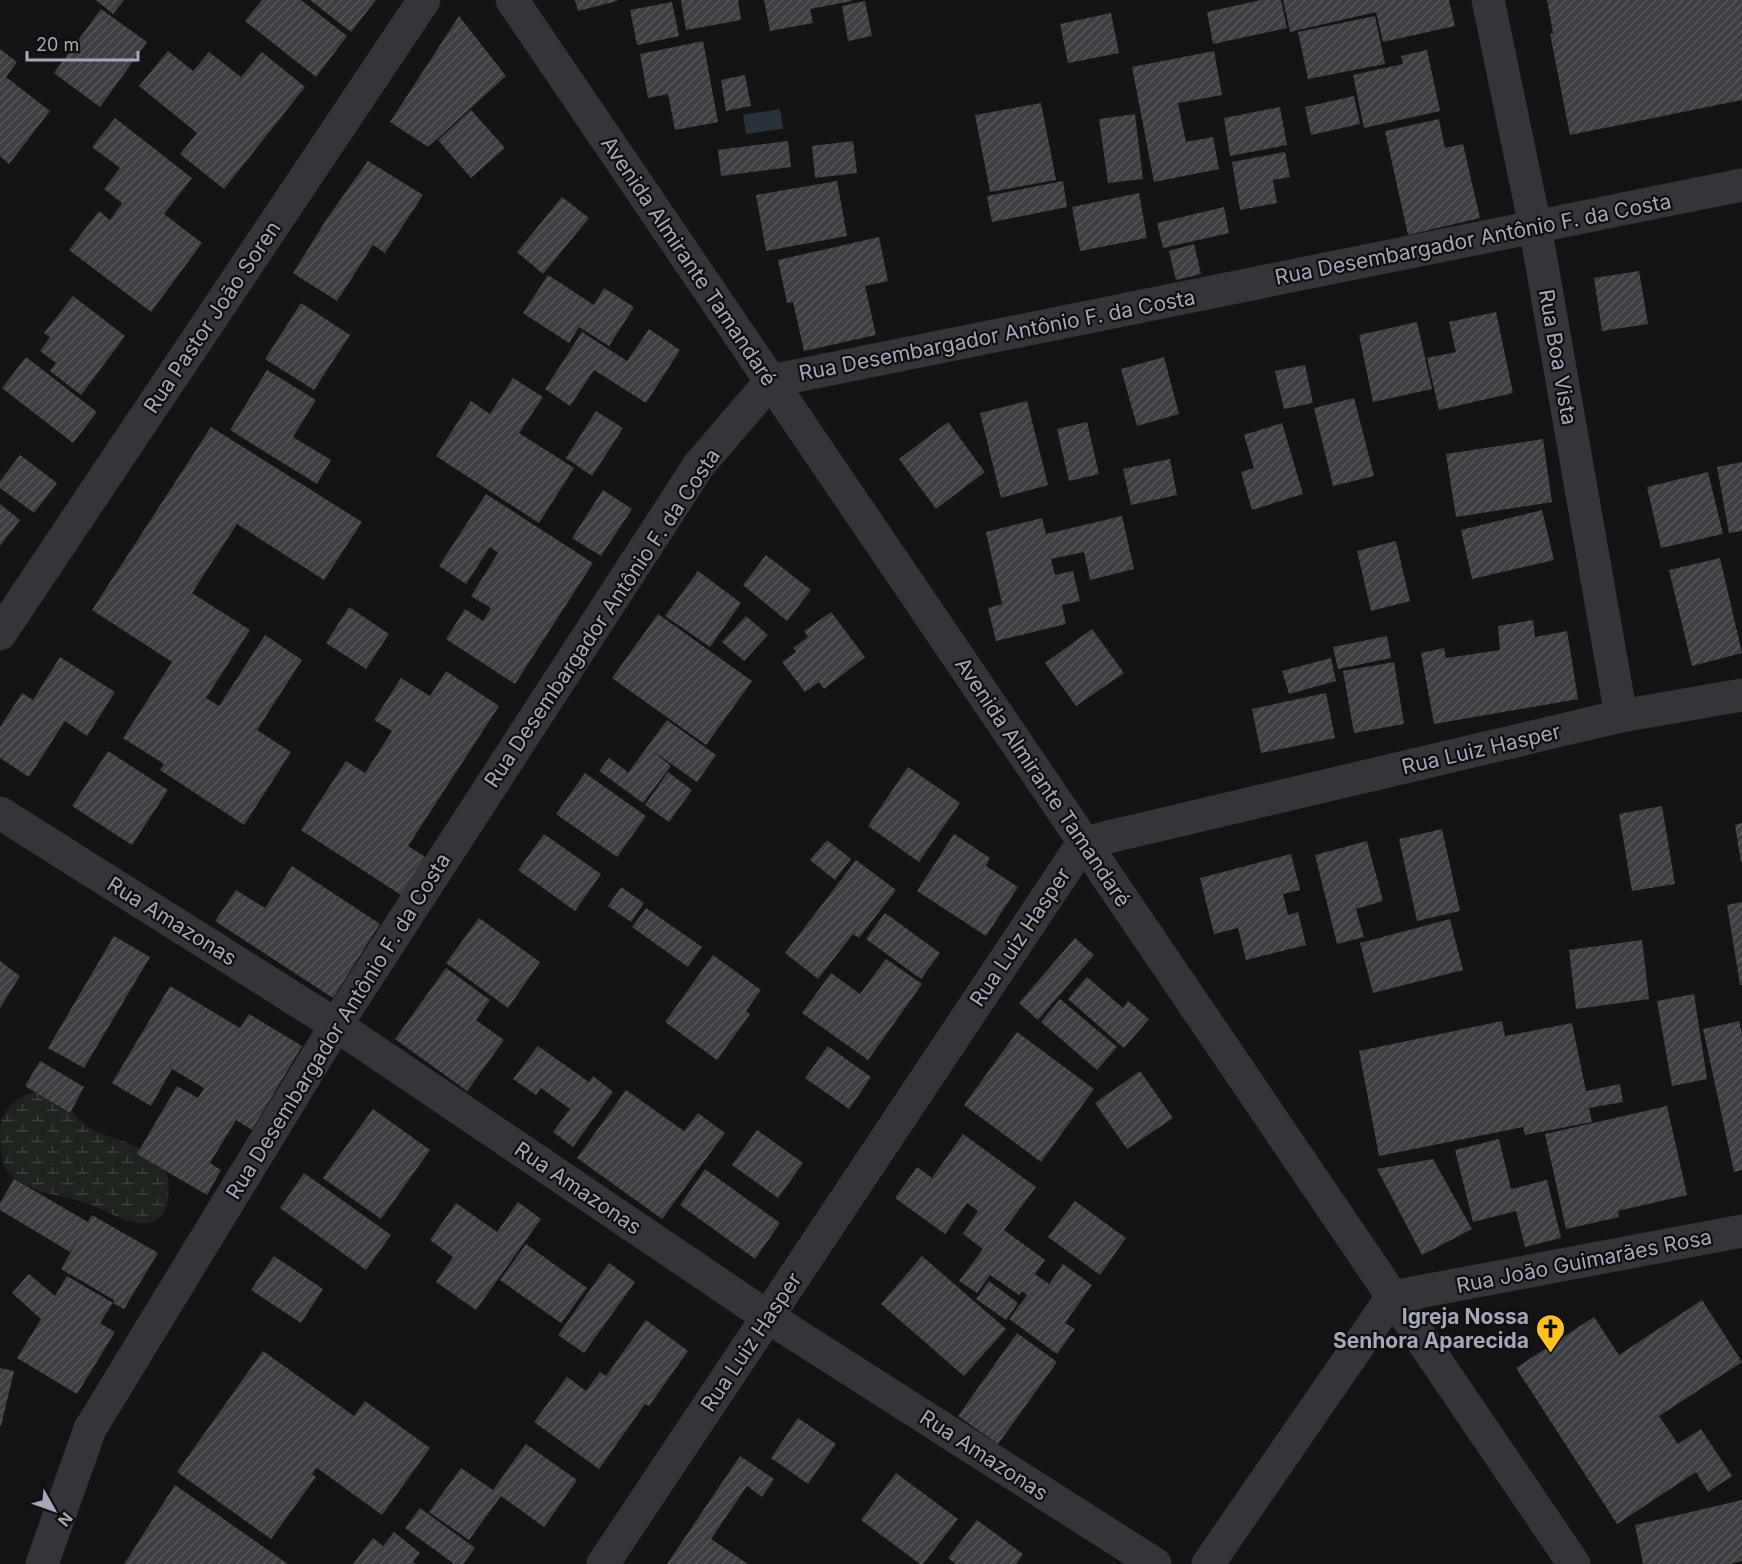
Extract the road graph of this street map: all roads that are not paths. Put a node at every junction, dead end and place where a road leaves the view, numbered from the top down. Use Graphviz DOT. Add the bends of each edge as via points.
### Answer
graph roads {
  1 [pos="424,0"];
  2 [pos="512,0"];
  3 [pos="1488,0"];
  4 [pos="1742,185"];
  5 [pos="1535,226"];
  6 [pos="771,381"];
  7 [pos="0,634"];
  8 [pos="1742,695"];
  9 [pos="1621,716"];
  10 [pos="0,813"];
  11 [pos="1083,843"];
  12 [pos="336,1025"];
  13 [pos="1742,1231"];
  14 [pos="1392,1297"];
  15 [pos="768,1317"];
  16 [pos="42,1564"];
  17 [pos="603,1564"];
  18 [pos="1155,1564"];
  19 [pos="1208,1564"];
  20 [pos="1574,1564"];
  1 -- 7 [label="street, Rua Pastor João Soren"];
  2 -- 6 [label="street, Avenida Almirante Tamandaré"];
  3 -- 5 [label="street, Rua Boa Vista"];
  4 -- 5 [label="street, Rua Desembargador Antônio F. da Costa"];
  5 -- 6 [label="street, Rua Desembargador Antônio F. da Costa"];
  5 -- 9 [label="street, Rua Boa Vista"];
  6 -- 11 [label="street, Avenida Almirante Tamandaré"];
  6 -- 12 [label="street, Rua Desembargador Antônio F. da Costa" via="699,465"];
  8 -- 9 [label="street, Rua Luiz Hasper"];
  9 -- 11 [label="street, Rua Luiz Hasper"];
  10 -- 12 [label="street, Rua Amazonas"];
  11 -- 14 [label="street, Avenida Almirante Tamandaré"];
  11 -- 15 [label="street, Rua Luiz Hasper"];
  12 -- 15 [label="street, Rua Amazonas"];
  12 -- 16 [label="street, Rua Desembargador Antônio F. da Costa" via="90,1429"];
  13 -- 14 [label="street, Rua João Guimarães Rosa"];
  14 -- 19 [label="street"];
  14 -- 20 [label="street, Avenida Almirante Tamandaré"];
  15 -- 17 [label="street, Rua Luiz Hasper"];
  15 -- 18 [label="street, Rua Amazonas"];
}
